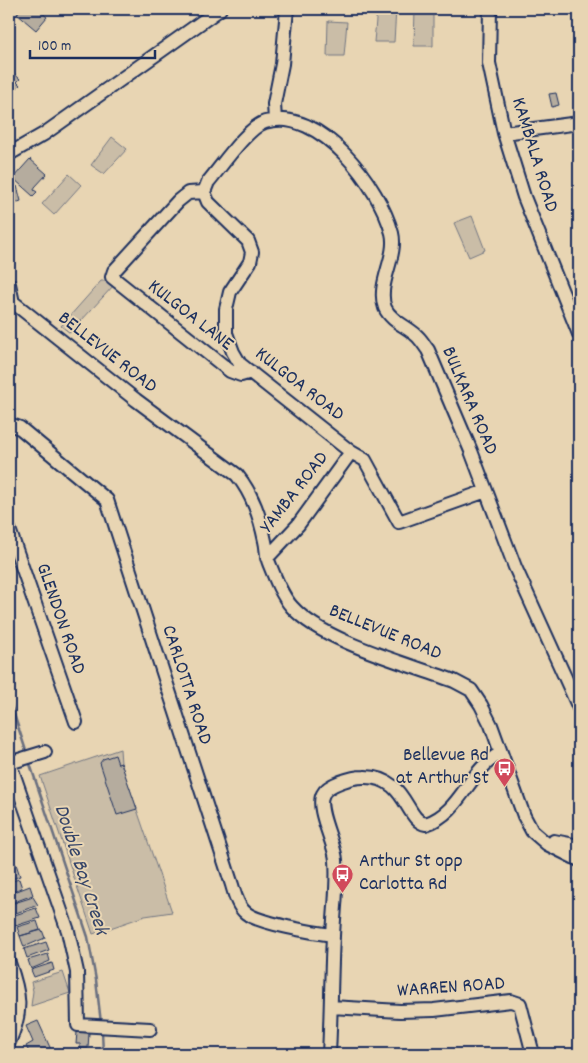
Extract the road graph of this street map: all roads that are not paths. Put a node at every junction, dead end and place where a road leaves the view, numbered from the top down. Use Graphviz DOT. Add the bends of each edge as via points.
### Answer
graph roads {
  1 [pos="220,9"];
  2 [pos="287,9"];
  3 [pos="490,9"];
  4 [pos="275,120"];
  5 [pos="579,123"];
  6 [pos="504,133"];
  7 [pos="9,154"];
  8 [pos="204,192"];
  9 [pos="9,284"];
  10 [pos="11,301"];
  11 [pos="579,334"];
  12 [pos="251,372"];
  13 [pos="9,424"];
  14 [pos="351,452"];
  15 [pos="486,491"];
  16 [pos="9,529"];
  17 [pos="267,558"];
  18 [pos="579,708"];
  19 [pos="76,722"];
  20 [pos="40,753"];
  21 [pos="501,753"];
  22 [pos="12,761"];
  23 [pos="535,835"];
  24 [pos="579,846"];
  25 [pos="579,860"];
  26 [pos="333,935"];
  27 [pos="9,963"];
  28 [pos="332,1006"];
  29 [pos="150,1029"];
  30 [pos="9,1042"];
  31 [pos="329,1054"];
  32 [pos="533,1054"];
  1 -- 7 [label="street" via="44,134"];
  2 -- 4 [label="street" via="282,64 274,104"];
  3 -- 6 [label="street, KAMBALA ROAD" via="490,63"];
  4 -- 8 [label="street" via="265,122 252,131 208,182"];
  4 -- 15 [label="street, BULKARA ROAD" via="304,124 332,141 363,177 384,211 393,234 393,252 384,292 385,306 391,317 418,336 428,350"];
  5 -- 6 [label="street"];
  6 -- 11 [label="street, KAMBALA ROAD" via="524,197"];
  8 -- 12 [label="street, KULGOA ROAD" via="208,202 245,237 252,248 250,262 230,292 225,324 233,352 240,364"];
  8 -- 12 [label="street, KULGOA LANE" via="188,193 178,201 112,276 230,372 240,375"];
  9 -- 10 [label="street"];
  10 -- 17 [label="street, BELLEVUE ROAD" via="237,475 255,505"];
  12 -- 14 [label="street, KULGOA ROAD"];
  13 -- 26 [label="street, CARLOTTA ROAD" via="20,428 107,500 232,885 243,910 256,918"];
  14 -- 15 [label="street, KULGOA ROAD" via="365,460 399,522"];
  14 -- 17 [label="street, YAMBA ROAD" via="298,525"];
  15 -- 18 [label="street, BULKARA ROAD" via="515,568"];
  16 -- 19 [label="street, GLENDON ROAD"];
  17 -- 21 [label="street, BELLEVUE ROAD" via="291,607 308,622 337,639 471,690 491,724"];
  20 -- 22 [label="street"];
  21 -- 23 [label="street, BELLEVUE ROAD" via="524,816"];
  21 -- 26 [label="street" via="480,768 448,812 426,824 416,820 398,789 382,782 363,777 326,790 321,802 336,861"];
  22 -- 29 [label="street" via="68,931 77,972 78,1026"];
  23 -- 24 [label="street"];
  23 -- 25 [label="street, BELLEVUE ROAD"];
  24 -- 25 [label="street" via="576,853"];
  26 -- 28 [label="street"];
  27 -- 30 [label="street" via="19,989 16,1024"];
  28 -- 31 [label="street"];
  28 -- 32 [label="street, WARREN ROAD" via="400,1011 511,1001 520,1004"];
}
